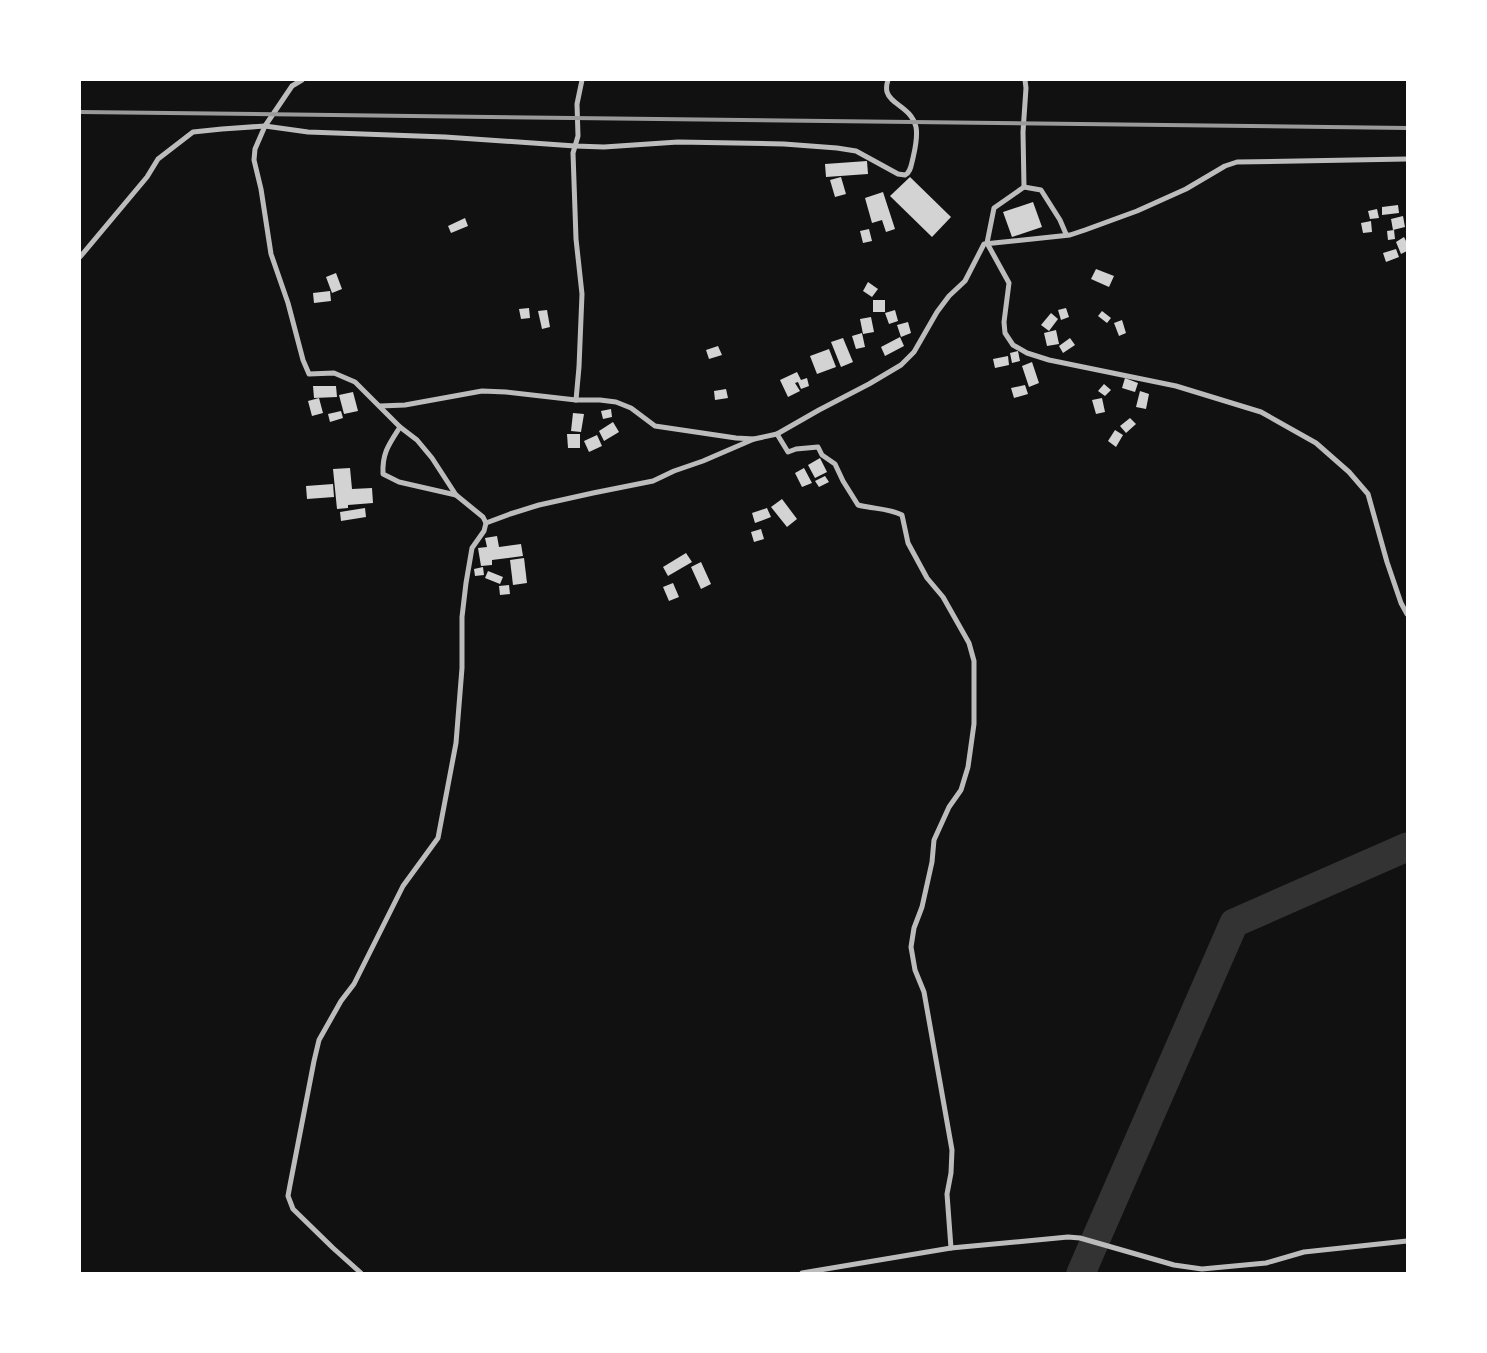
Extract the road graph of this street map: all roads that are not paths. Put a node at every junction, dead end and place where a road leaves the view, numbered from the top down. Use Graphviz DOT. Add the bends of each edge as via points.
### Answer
graph roads {
  1 [pos="302,80"];
  2 [pos="582,80"];
  3 [pos="888,80"];
  4 [pos="1025,80"];
  5 [pos="265,126"];
  6 [pos="575,146"];
  7 [pos="1407,159"];
  8 [pos="1024,187"];
  9 [pos="1066,234"];
  10 [pos="988,243"];
  11 [pos="80,257"];
  12 [pos="576,400"];
  13 [pos="380,406"];
  14 [pos="400,427"];
  15 [pos="777,434"];
  16 [pos="754,439"];
  17 [pos="456,495"];
  18 [pos="486,523"];
  19 [pos="1407,614"];
  20 [pos="1407,1241"];
  21 [pos="951,1248"];
  22 [pos="362,1273"];
  23 [pos="802,1273"];
  1 -- 5 [label="street" via="292,86"];
  2 -- 6 [label="street"];
  3 -- 6 [label="street" via="886,91 909,112 916,127 916,145 905,175 864,154 836,148 678,142"];
  4 -- 8 [label="street"];
  5 -- 6 [label="street" via="308,132 435,136"];
  5 -- 11 [label="street" via="193,132 158,160"];
  5 -- 13 [label="street" via="254,160 271,254 303,360 309,374 334,373 355,382"];
  6 -- 12 [label="street" via="576,239 582,303"];
  7 -- 9 [label="street" via="1237,162 1136,211"];
  8 -- 9 [label="street" via="1041,190"];
  8 -- 10 [label="street" via="994,208"];
  9 -- 10 [label="street"];
  10 -- 15 [label="street" via="980,249 965,281 949,296 914,352 901,365"];
  10 -- 19 [label="street" via="1009,283 1004,322 1005,334 1013,345 1049,360 1176,386 1261,412 1316,443 1349,472 1368,494 1387,562"];
  12 -- 13 [label="street" via="482,391 405,405"];
  12 -- 16 [label="street" via="616,402 631,408 655,426"];
  13 -- 14 [label="street"];
  14 -- 17 [label="street" via="432,458"];
  14 -- 17 [label="street" via="382,460 383,474 399,482"];
  15 -- 16 [label="street"];
  15 -- 21 [label="street" via="788,452 818,447 822,455 835,464 858,505 892,510 902,515 908,544 969,643 974,661 974,724 968,767 961,790 934,840 932,862 911,947 915,970 924,992 952,1150 947,1194"];
  16 -- 18 [label="street" via="653,481 540,505"];
  17 -- 18 [label="street"];
  18 -- 22 [label="street" via="472,548 466,583 456,743 438,838 403,886 354,984 319,1040 288,1196 293,1209"];
  20 -- 21 [label="street" via="1304,1252 1266,1263 1202,1269 1174,1265 1080,1238"];
  21 -- 23 [label="street"];
}
